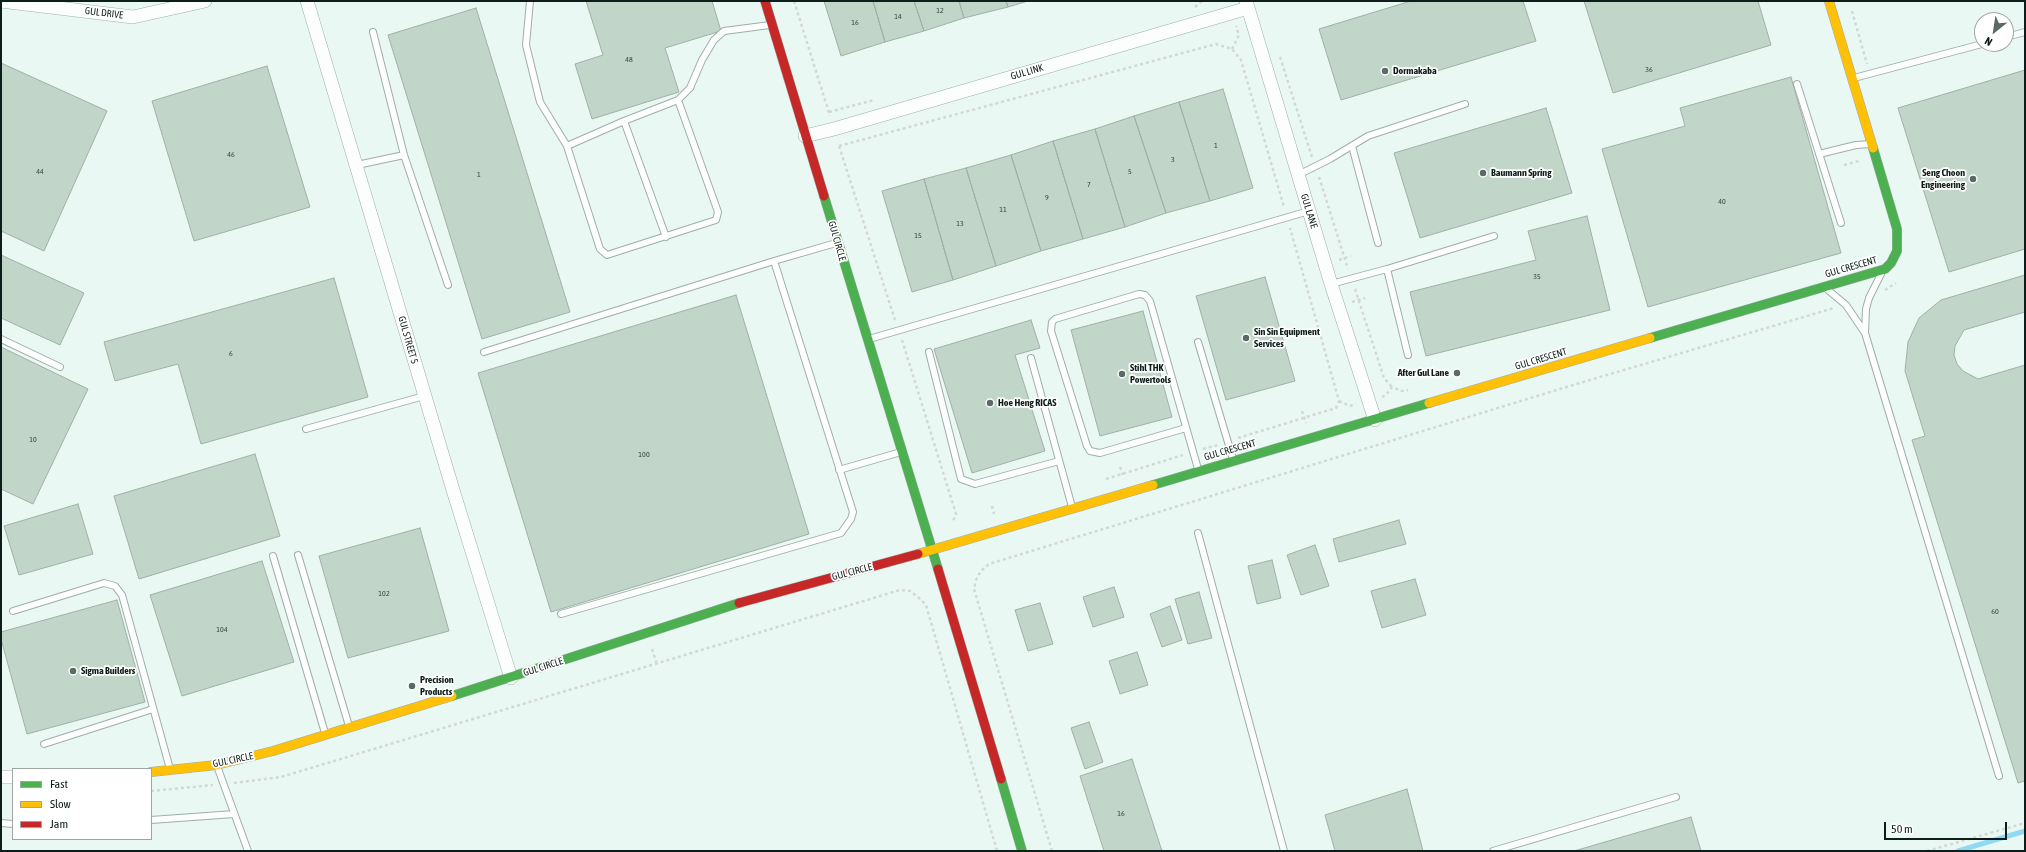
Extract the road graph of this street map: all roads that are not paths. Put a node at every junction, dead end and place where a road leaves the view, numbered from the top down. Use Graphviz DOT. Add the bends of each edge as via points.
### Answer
graph roads {
  1 [pos="1,1"];
  2 [pos="205,1"];
  3 [pos="307,1"];
  4 [pos="530,1"];
  5 [pos="765,1"];
  6 [pos="1829,1"];
  7 [pos="1247,4"];
  8 [pos="772,25"];
  9 [pos="373,32"];
  10 [pos="2025,32"];
  11 [pos="2014,35"];
  12 [pos="1974,46"];
  13 [pos="1853,79"];
  14 [pos="1798,84"];
  15 [pos="678,100"];
  16 [pos="1465,104"];
  17 [pos="624,121"];
  18 [pos="806,136"];
  19 [pos="1873,144"];
  20 [pos="567,146"];
  21 [pos="1352,146"];
  22 [pos="404,154"];
  23 [pos="1819,154"];
  24 [pos="357,165"];
  25 [pos="1298,175"];
  26 [pos="1309,211"];
  27 [pos="1840,223"];
  28 [pos="1494,236"];
  29 [pos="666,237"];
  30 [pos="838,243"];
  31 [pos="1378,244"];
  32 [pos="774,261"];
  33 [pos="1387,269"];
  34 [pos="1884,269"];
  35 [pos="1331,284"];
  36 [pos="448,285"];
  37 [pos="1824,287"];
  38 [pos="1865,333"];
  39 [pos="1,339"];
  40 [pos="867,340"];
  41 [pos="1198,342"];
  42 [pos="484,352"];
  43 [pos="929,352"];
  44 [pos="1408,355"];
  45 [pos="1031,358"];
  46 [pos="60,367"];
  47 [pos="424,396"];
  48 [pos="1376,420"];
  49 [pos="1186,428"];
  50 [pos="306,429"];
  51 [pos="901,452"];
  52 [pos="1233,460"];
  53 [pos="1059,461"];
  54 [pos="839,470"];
  55 [pos="1198,471"];
  56 [pos="1072,507"];
  57 [pos="1198,533"];
  58 [pos="932,550"];
  59 [pos="298,555"];
  60 [pos="273,556"];
  61 [pos="13,611"];
  62 [pos="561,614"];
  63 [pos="511,678"];
  64 [pos="153,709"];
  65 [pos="350,728"];
  66 [pos="326,734"];
  67 [pos="44,744"];
  68 [pos="216,765"];
  69 [pos="171,771"];
  70 [pos="152,772"];
  71 [pos="1999,776"];
  72 [pos="1,777"];
  73 [pos="12,777"];
  74 [pos="1676,797"];
  75 [pos="234,814"];
  76 [pos="152,820"];
  77 [pos="1,823"];
  78 [pos="12,824"];
  79 [pos="248,851"];
  80 [pos="1022,851"];
  81 [pos="1284,851"];
  82 [pos="1493,851"];
  1 -- 2 [label="street, GUL DRIVE" via="133,17"];
  3 -- 24 [label="street, GUL STREET 5"];
  4 -- 20 [label="lane" via="526,45 540,102"];
  5 -- 8 [label="street, GUL CIRCLE"];
  6 -- 13 [label="street, GUL CRESCENT"];
  7 -- 18 [label="street, GUL LINK"];
  7 -- 25 [label="street, GUL LANE"];
  8 -- 15 [label="lane" via="724,31 714,40 690,88"];
  8 -- 18 [label="street, GUL CIRCLE"];
  9 -- 22 [label="lane"];
  10 -- 11 [label="lane"];
  12 -- 13 [label="lane"];
  13 -- 19 [label="street, GUL CRESCENT"];
  14 -- 23 [label="lane"];
  15 -- 17 [label="lane"];
  15 -- 29 [label="lane" via="718,212 716,220"];
  16 -- 21 [label="lane" via="1368,136"];
  17 -- 20 [label="lane"];
  17 -- 29 [label="lane"];
  18 -- 30 [label="street, GUL CIRCLE"];
  19 -- 23 [label="lane" via="1856,145"];
  19 -- 34 [label="street, GUL CRESCENT" via="1898,239 1897,251 1891,263"];
  20 -- 29 [label="lane" via="600,249 607,255"];
  21 -- 25 [label="lane"];
  21 -- 31 [label="lane"];
  22 -- 24 [label="lane"];
  22 -- 36 [label="lane"];
  23 -- 27 [label="lane"];
  24 -- 47 [label="street, GUL STREET 5"];
  25 -- 26 [label="street, GUL LANE"];
  26 -- 35 [label="street, GUL LANE"];
  26 -- 40 [label="lane"];
  28 -- 33 [label="lane"];
  30 -- 32 [label="lane"];
  30 -- 40 [label="street, GUL CIRCLE"];
  32 -- 42 [label="lane"];
  32 -- 54 [label="lane"];
  33 -- 35 [label="lane"];
  33 -- 44 [label="lane"];
  34 -- 37 [label="street, GUL CRESCENT"];
  34 -- 38 [label="lane" via="1869,298"];
  35 -- 48 [label="street, GUL LANE"];
  37 -- 38 [label="lane" via="1846,305"];
  37 -- 48 [label="street, GUL CRESCENT"];
  38 -- 71 [label="lane"];
  39 -- 46 [label="lane"];
  40 -- 51 [label="street, GUL CIRCLE"];
  41 -- 52 [label="lane"];
  43 -- 53 [label="lane" via="961,479 975,484"];
  45 -- 53 [label="lane"];
  47 -- 50 [label="lane"];
  47 -- 63 [label="street, GUL STREET 5"];
  48 -- 52 [label="street, GUL CRESCENT"];
  49 -- 49 [label="lane" via="1150,301 1146,295 1139,294 1052,322 1051,331 1090,450 1100,454"];
  49 -- 55 [label="lane"];
  51 -- 54 [label="lane"];
  51 -- 58 [label="street, GUL CIRCLE"];
  52 -- 55 [label="street, GUL CRESCENT"];
  53 -- 56 [label="lane"];
  54 -- 62 [label="lane" via="853,512 841,533"];
  55 -- 56 [label="street, GUL CRESCENT"];
  56 -- 58 [label="street, GUL CRESCENT"];
  57 -- 81 [label="lane"];
  58 -- 63 [label="street, GUL CIRCLE" via="755,598"];
  58 -- 80 [label="street, GUL CIRCLE"];
  59 -- 65 [label="lane"];
  60 -- 66 [label="lane"];
  61 -- 64 [label="lane" via="104,583 114,586 122,595"];
  63 -- 65 [label="street, GUL CIRCLE"];
  64 -- 67 [label="lane"];
  64 -- 69 [label="lane"];
  65 -- 66 [label="street, GUL CIRCLE"];
  66 -- 68 [label="street, GUL CIRCLE" via="273,753"];
  68 -- 69 [label="street, GUL CIRCLE"];
  68 -- 75 [label="lane"];
  69 -- 70 [label="street, GUL CIRCLE"];
  72 -- 73 [label="street"];
  74 -- 82 [label="lane"];
  75 -- 76 [label="lane"];
  75 -- 79 [label="lane"];
  77 -- 78 [label="lane"];
}
